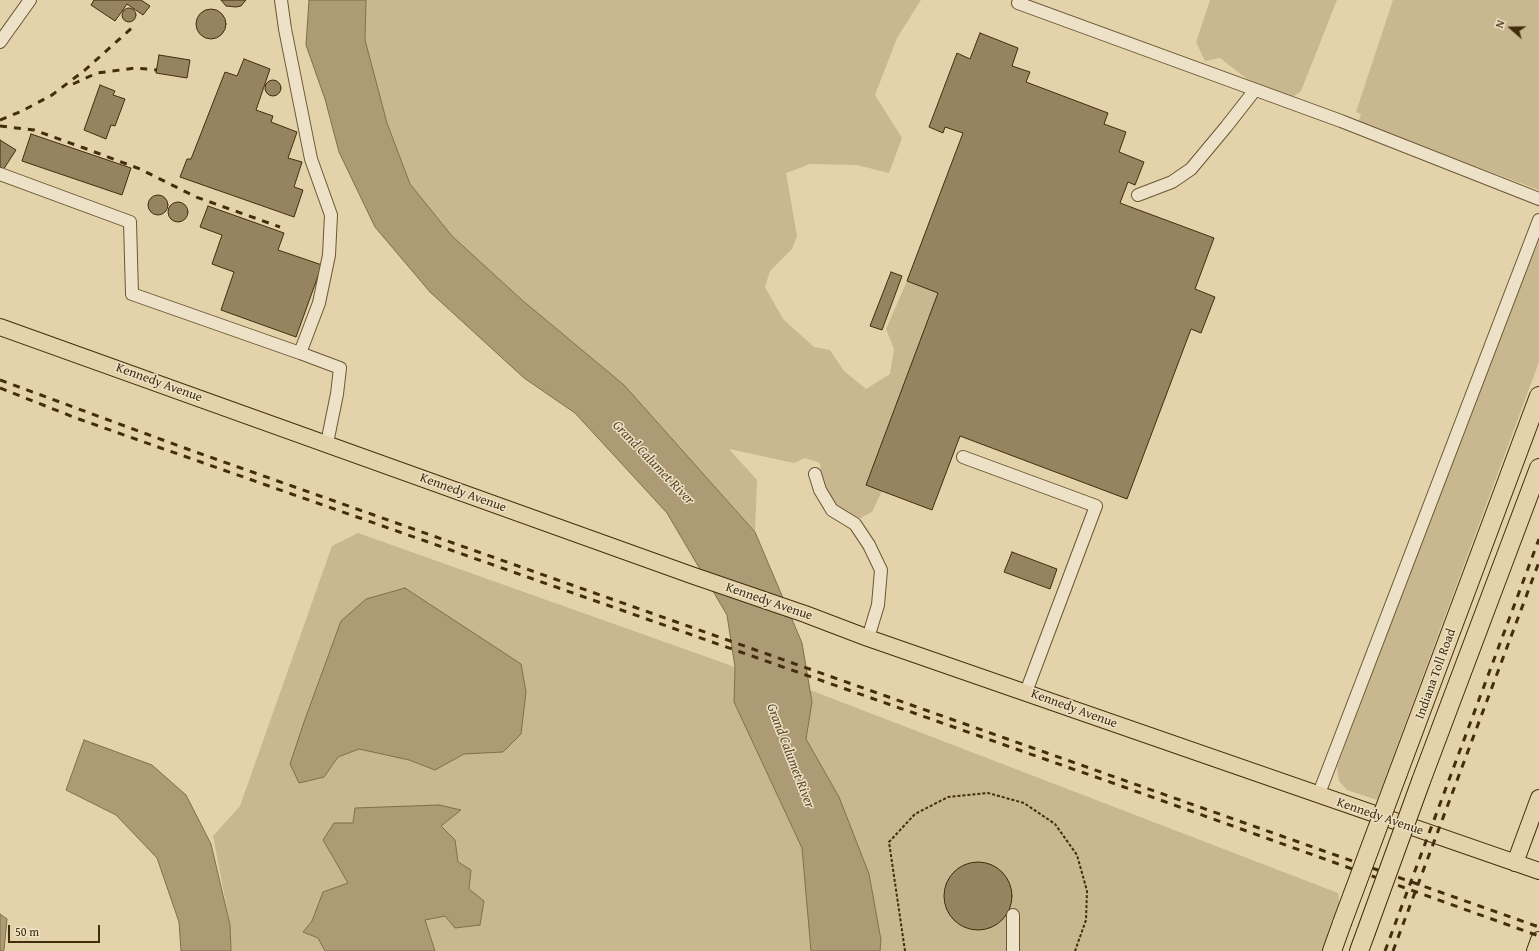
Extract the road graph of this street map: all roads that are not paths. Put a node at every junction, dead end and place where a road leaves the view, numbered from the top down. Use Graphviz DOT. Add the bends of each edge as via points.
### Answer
graph roads {
  1 [pos="30,0"];
  2 [pos="281,0"];
  3 [pos="1018,3"];
  4 [pos="0,42"];
  5 [pos="1255,90"];
  6 [pos="0,174"];
  7 [pos="1138,196"];
  8 [pos="1539,199"];
  9 [pos="1539,220"];
  10 [pos="0,326"];
  11 [pos="300,353"];
  12 [pos="1539,396"];
  13 [pos="327,443"];
  14 [pos="963,457"];
  15 [pos="1539,468"];
  16 [pos="815,474"];
  17 [pos="868,638"];
  18 [pos="1026,692"];
  19 [pos="1318,796"];
  20 [pos="1539,798"];
  21 [pos="1515,862"];
  22 [pos="1539,871"];
  23 [pos="1013,915"];
  24 [pos="1539,940"];
  25 [pos="1013,951"];
  26 [pos="1332,951"];
  27 [pos="1359,951"];
  28 [pos="1535,951"];
  1 -- 4 [label="lane"];
  2 -- 11 [label="lane" via="311,159 331,215 329,255 319,303"];
  3 -- 5 [label="lane"];
  5 -- 7 [label="lane" via="1191,169 1172,182"];
  5 -- 8 [label="lane"];
  6 -- 11 [label="lane" via="130,222 132,294"];
  9 -- 19 [label="lane"];
  10 -- 13 [label="main road, Kennedy Avenue"];
  11 -- 13 [label="lane" via="340,368 338,394"];
  12 -- 26 [label="highway, Indiana Toll Road, bridge"];
  13 -- 17 [label="main road, Kennedy Avenue"];
  14 -- 18 [label="lane" via="1096,506"];
  15 -- 27 [label="highway, Indiana Toll Road, bridge"];
  16 -- 17 [label="lane" via="820,490 832,510 855,524 881,570 878,605"];
  17 -- 18 [label="main road, Kennedy Avenue"];
  18 -- 19 [label="main road, Kennedy Avenue"];
  19 -- 21 [label="main road, Kennedy Avenue"];
  20 -- 21 [label="main road"];
  21 -- 22 [label="main road, Kennedy Avenue"];
  23 -- 25 [label="lane"];
  24 -- 28 [label="main road"];
}
